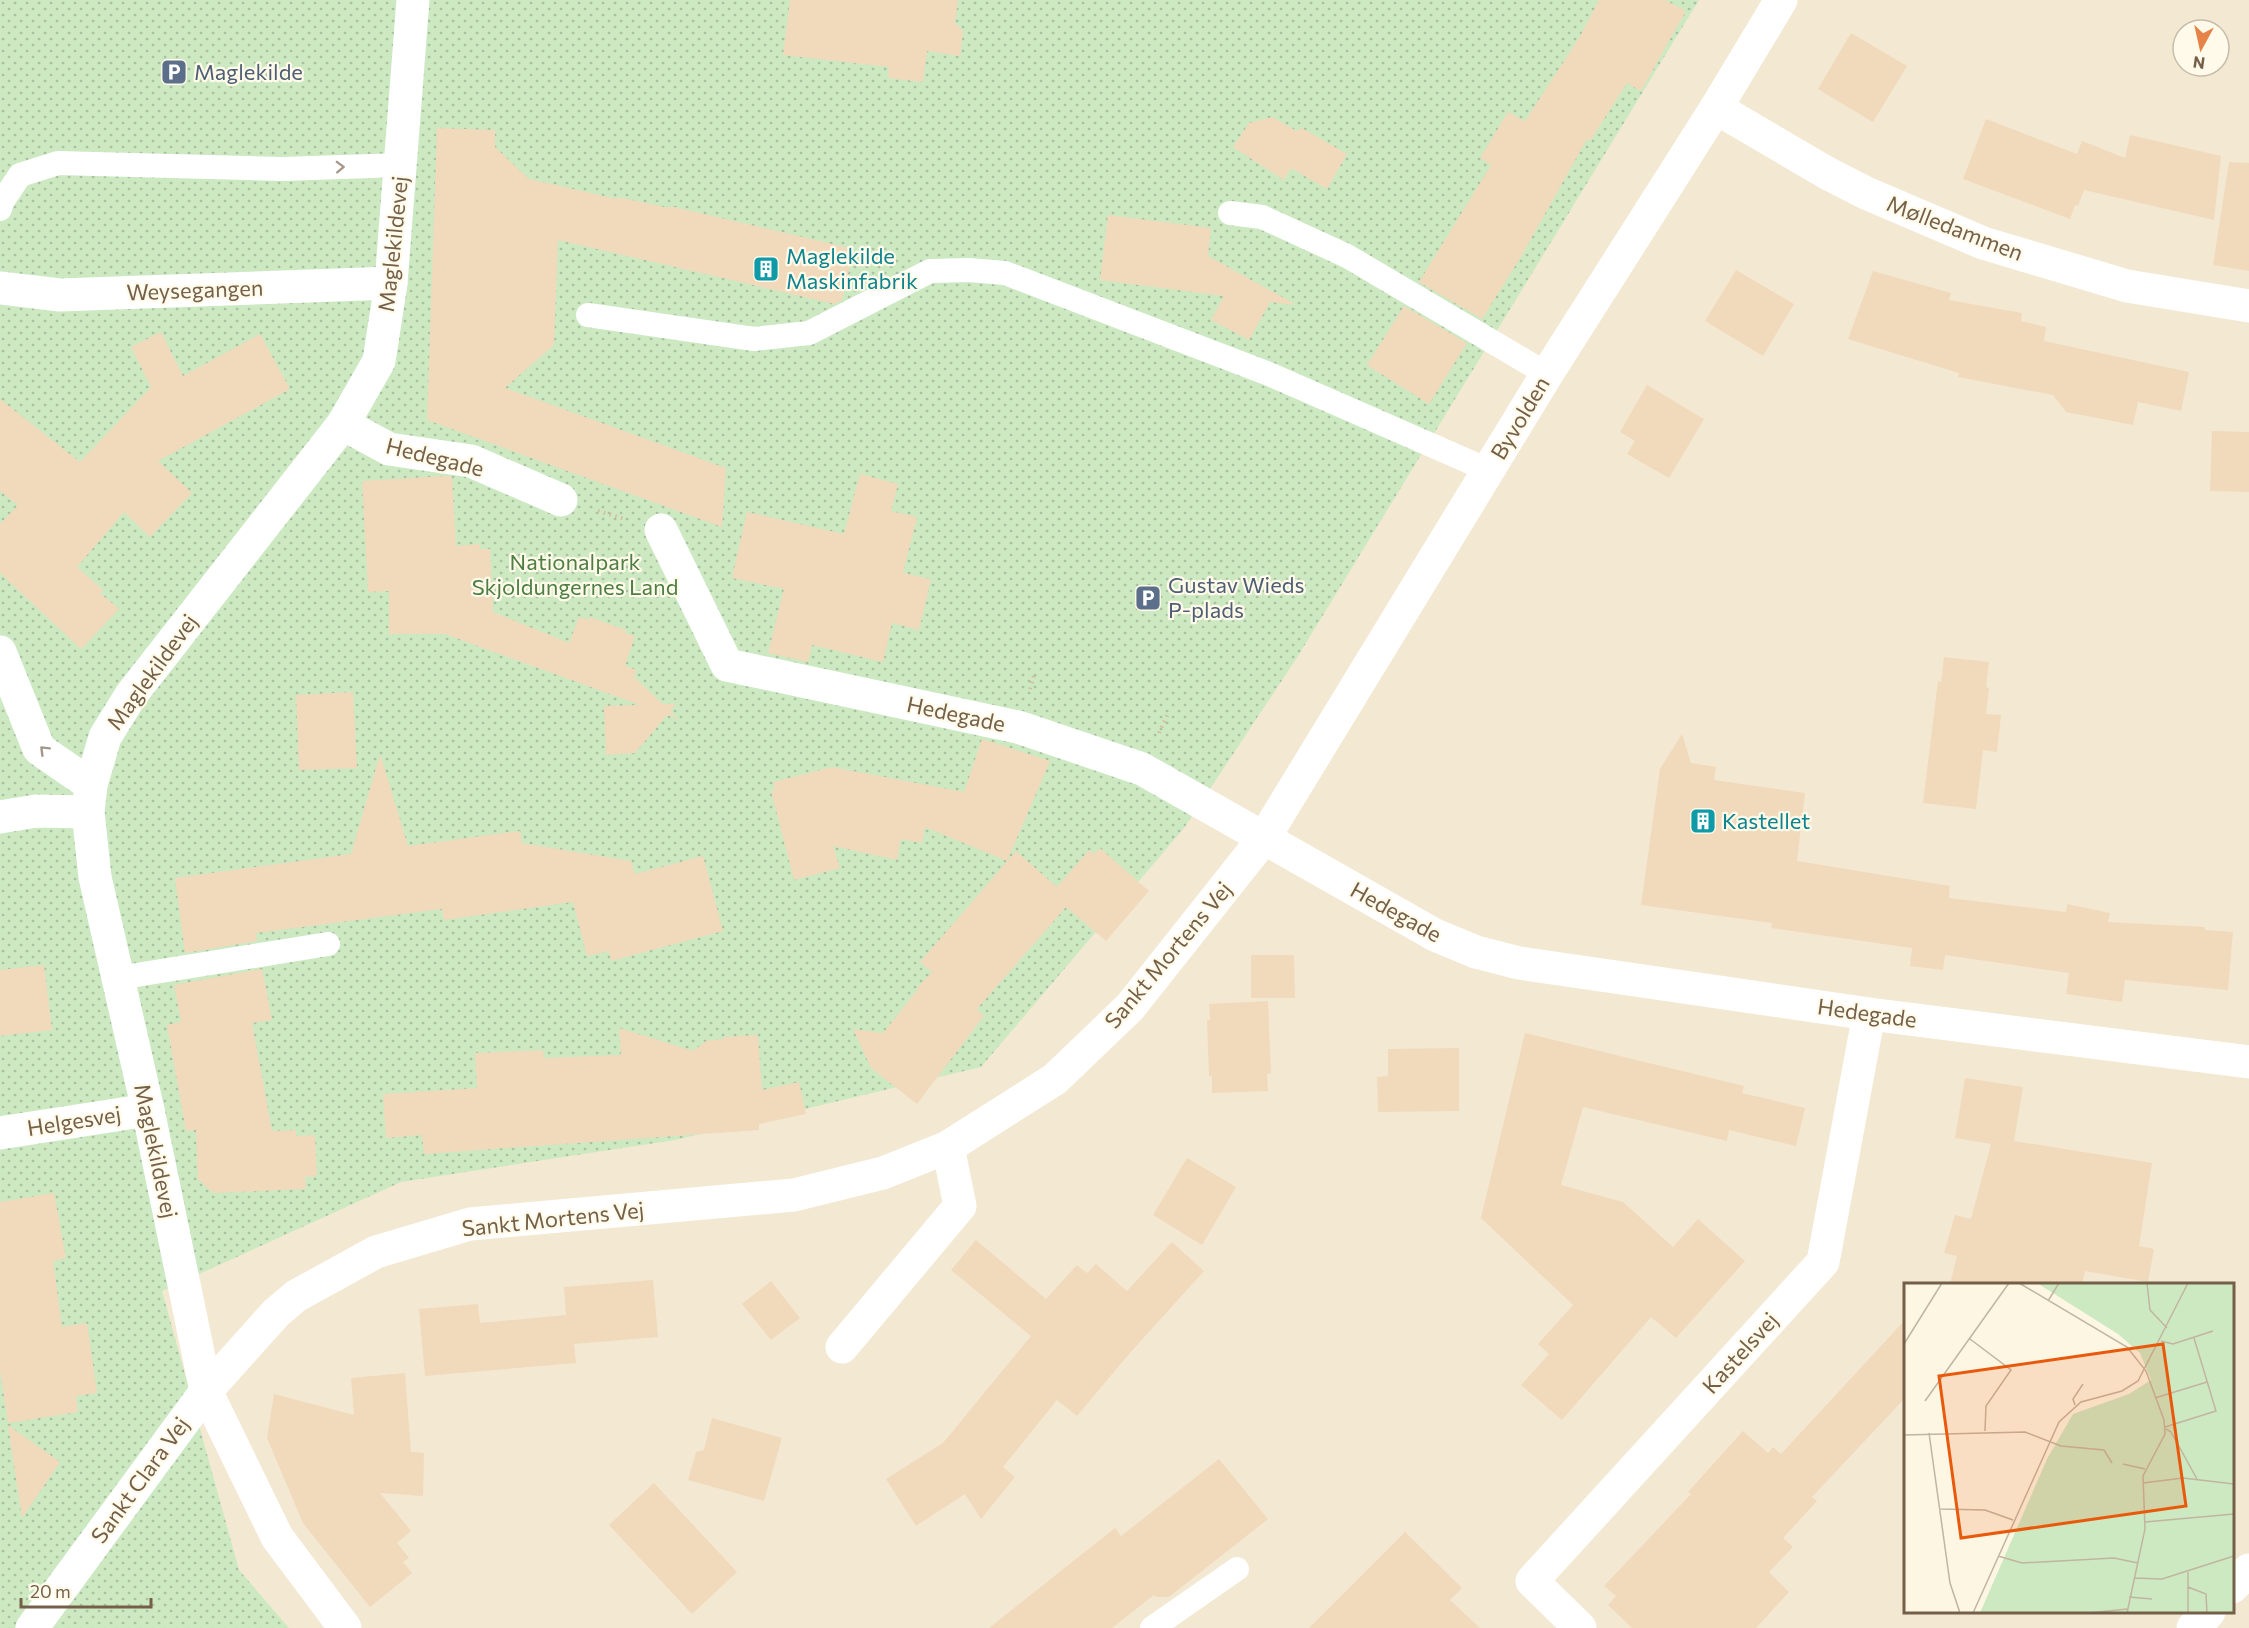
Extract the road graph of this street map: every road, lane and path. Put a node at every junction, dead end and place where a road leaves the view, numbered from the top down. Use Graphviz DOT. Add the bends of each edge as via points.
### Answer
graph roads {
  1 [pos="413,0"];
  2 [pos="1781,0"];
  3 [pos="1716,108"];
  4 [pos="401,165"];
  5 [pos="0,209"];
  6 [pos="1230,213"];
  7 [pos="391,284"];
  8 [pos="0,288"];
  9 [pos="2249,306"];
  10 [pos="588,315"];
  11 [pos="1547,374"];
  12 [pos="343,424"];
  13 [pos="1488,470"];
  14 [pos="561,500"];
  15 [pos="661,530"];
  16 [pos="0,652"];
  17 [pos="89,798"];
  18 [pos="0,817"];
  19 [pos="1264,838"];
  20 [pos="328,944"];
  21 [pos="118,978"];
  22 [pos="1869,1014"];
  23 [pos="2249,1062"];
  24 [pos="148,1110"];
  25 [pos="0,1133"];
  26 [pos="948,1147"];
  27 [pos="842,1347"];
  28 [pos="206,1391"];
  29 [pos="1237,1569"];
  30 [pos="2249,1570"];
  31 [pos="2234,1585"];
  32 [pos="2207,1613"];
  33 [pos="32,1628"];
  34 [pos="345,1628"];
  35 [pos="1152,1628"];
  36 [pos="1580,1628"];
  37 [pos="2193,1628"];
  1 -- 4 [label="street, Maglekildevej"];
  2 -- 3 [label="street, Byvolden"];
  3 -- 9 [label="street, Mølledammen" via="1856,188 1983,243 2127,285"];
  3 -- 11 [label="street, Byvolden"];
  5 -- 4 [label="lane, one-way" via="20,175 58,163 282,168"];
  4 -- 7 [label="street, Maglekildevej"];
  6 -- 11 [label="lane" via="1262,217 1347,256"];
  7 -- 8 [label="street, Weysegangen" via="60,295"];
  7 -- 12 [label="street, Maglekildevej" via="379,361"];
  10 -- 13 [label="lane" via="765,338 809,333 930,271 1005,273 1269,374"];
  11 -- 13 [label="street, Byvolden"];
  12 -- 14 [label="street, Hedegade" via="389,449 471,461"];
  12 -- 17 [label="street, Maglekildevej" via="131,695 105,737"];
  13 -- 19 [label="street, Byvolden"];
  14 -- 15 [label="path"];
  15 -- 19 [label="street, Hedegade" via="727,665 1018,727 1142,769"];
  17 -- 16 [label="street, one-way" via="39,749"];
  17 -- 18 [label="street"];
  17 -- 21 [label="street, Maglekildevej" via="95,877"];
  19 -- 22 [label="street, Hedegade" via="1435,935 1476,952 1519,963"];
  19 -- 26 [label="street, Sankt Mortens Vej" via="1130,1007 1055,1079"];
  20 -- 21 [label="lane"];
  21 -- 24 [label="street, Maglekildevej"];
  22 -- 23 [label="street, Hedegade"];
  22 -- 36 [label="street, Kastelsvej" via="1823,1262 1532,1581"];
  24 -- 25 [label="street, Helgesvej"];
  24 -- 28 [label="street, Maglekildevej"];
  26 -- 27 [label="street" via="960,1206"];
  26 -- 28 [label="street, Sankt Mortens Vej" via="884,1173 794,1195 470,1224 376,1252 296,1296"];
  28 -- 33 [label="street, Sankt Clara Vej"];
  28 -- 34 [label="street, Maglekildevej" via="277,1537"];
  29 -- 35 [label="lane"];
  30 -- 31 [label="street"];
  32 -- 37 [label="street"];
}
